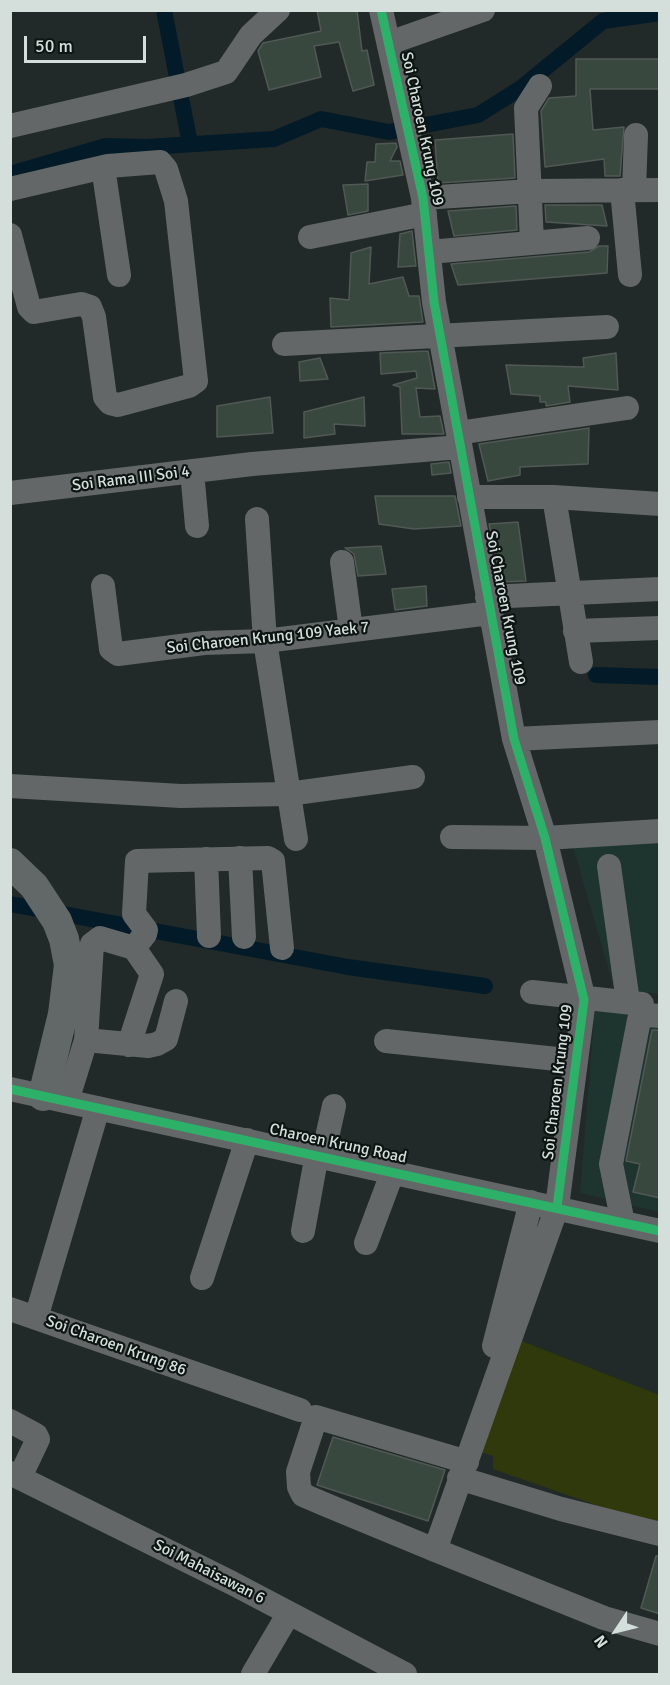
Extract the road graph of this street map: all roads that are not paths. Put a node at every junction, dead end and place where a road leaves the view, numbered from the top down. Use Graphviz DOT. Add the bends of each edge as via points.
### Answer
graph roads {
  1 [pos="278,10"];
  2 [pos="381,10"];
  3 [pos="469,13"];
  4 [pos="388,43"];
  5 [pos="540,86"];
  6 [pos="10,126"];
  7 [pos="636,135"];
  8 [pos="104,167"];
  9 [pos="10,189"];
  10 [pos="628,190"];
  11 [pos="660,190"];
  12 [pos="530,191"];
  13 [pos="424,206"];
  14 [pos="10,235"];
  15 [pos="310,237"];
  16 [pos="588,238"];
  17 [pos="532,243"];
  18 [pos="429,252"];
  19 [pos="119,275"];
  20 [pos="630,275"];
  21 [pos="607,327"];
  22 [pos="440,335"];
  23 [pos="284,344"];
  24 [pos="627,408"];
  25 [pos="459,440"];
  26 [pos="192,471"];
  27 [pos="10,493"];
  28 [pos="469,497"];
  29 [pos="554,497"];
  30 [pos="660,504"];
  31 [pos="257,519"];
  32 [pos="197,526"];
  33 [pos="342,562"];
  34 [pos="103,586"];
  35 [pos="660,589"];
  36 [pos="569,592"];
  37 [pos="488,605"];
  38 [pos="660,628"];
  39 [pos="351,630"];
  40 [pos="575,631"];
  41 [pos="265,641"];
  42 [pos="581,662"];
  43 [pos="660,732"];
  44 [pos="514,739"];
  45 [pos="413,777"];
  46 [pos="10,786"];
  47 [pos="288,794"];
  48 [pos="660,831"];
  49 [pos="452,837"];
  50 [pos="296,838"];
  51 [pos="544,838"];
  52 [pos="240,858"];
  53 [pos="206,859"];
  54 [pos="10,863"];
  55 [pos="609,867"];
  56 [pos="208,936"];
  57 [pos="244,937"];
  58 [pos="134,948"];
  59 [pos="282,948"];
  60 [pos="532,992"];
  61 [pos="584,1000"];
  62 [pos="176,1001"];
  63 [pos="628,1002"];
  64 [pos="660,1007"];
  65 [pos="660,1016"];
  66 [pos="86,1040"];
  67 [pos="386,1041"];
  68 [pos="129,1045"];
  69 [pos="576,1061"];
  70 [pos="10,1089"];
  71 [pos="55,1098"];
  72 [pos="334,1106"];
  73 [pos="98,1108"];
  74 [pos="247,1140"];
  75 [pos="320,1154"];
  76 [pos="393,1171"];
  77 [pos="531,1202"];
  78 [pos="557,1207"];
  79 [pos="623,1223"];
  80 [pos="303,1231"];
  81 [pos="660,1231"];
  82 [pos="366,1243"];
  83 [pos="202,1278"];
  84 [pos="10,1309"];
  85 [pos="36,1318"];
  86 [pos="503,1342"];
  87 [pos="300,1410"];
  88 [pos="10,1421"];
  89 [pos="462,1467"];
  90 [pos="15,1475"];
  91 [pos="660,1534"];
  92 [pos="435,1550"];
  93 [pos="289,1613"];
  94 [pos="660,1634"];
  95 [pos="253,1674"];
  96 [pos="405,1674"];
  1 -- 6 [label="street" via="251,34 226,72"];
  2 -- 4 [label="street, Soi Charoen Krung 109"];
  3 -- 4 [label="street"];
  4 -- 13 [label="street, Soi Charoen Krung 109"];
  5 -- 12 [label="street" via="526,108"];
  7 -- 10 [label="street"];
  8 -- 9 [label="street"];
  8 -- 14 [label="street" via="160,162 166,170 176,201 196,381 118,405 110,403 105,397 90,307 81,304 34,312 29,307"];
  8 -- 19 [label="street"];
  10 -- 11 [label="street"];
  10 -- 12 [label="street"];
  10 -- 20 [label="street"];
  12 -- 13 [label="street"];
  12 -- 17 [label="street"];
  13 -- 15 [label="street"];
  13 -- 18 [label="street, Soi Charoen Krung 109"];
  16 -- 17 [label="street"];
  17 -- 18 [label="street"];
  18 -- 22 [label="street, Soi Charoen Krung 109"];
  21 -- 22 [label="street"];
  22 -- 23 [label="street"];
  22 -- 25 [label="street, Soi Charoen Krung 109"];
  24 -- 25 [label="street, Soi Rama III Soi 4"];
  25 -- 26 [label="street, Soi Rama III Soi 4"];
  25 -- 28 [label="street, Soi Charoen Krung 109"];
  26 -- 27 [label="street, Soi Rama III Soi 4"];
  26 -- 32 [label="street"];
  28 -- 29 [label="street"];
  28 -- 37 [label="street, Soi Charoen Krung 109"];
  29 -- 30 [label="street"];
  29 -- 36 [label="street"];
  31 -- 41 [label="street"];
  33 -- 39 [label="street"];
  34 -- 41 [label="street, Soi Charoen Krung 109 Yaek 7" via="111,649 118,654 204,643"];
  35 -- 36 [label="street, Soi Charoen Krung 109 Yaek 7"];
  36 -- 37 [label="street, Soi Charoen Krung 109 Yaek 7"];
  36 -- 40 [label="street"];
  37 -- 39 [label="street, Soi Charoen Krung 109 Yaek 7"];
  37 -- 44 [label="street, Soi Charoen Krung 109"];
  38 -- 40 [label="street"];
  39 -- 41 [label="street, Soi Charoen Krung 109 Yaek 7"];
  40 -- 42 [label="street"];
  41 -- 47 [label="street"];
  43 -- 44 [label="street"];
  44 -- 51 [label="street, Soi Charoen Krung 109"];
  45 -- 47 [label="street"];
  46 -- 47 [label="street" via="181,796"];
  47 -- 50 [label="street"];
  48 -- 51 [label="street"];
  49 -- 51 [label="street"];
  51 -- 61 [label="street, Soi Charoen Krung 109"];
  52 -- 53 [label="street"];
  52 -- 57 [label="street"];
  52 -- 59 [label="street" via="273,861"];
  53 -- 56 [label="street"];
  53 -- 58 [label="street" via="137,861 134,914 146,930"];
  54 -- 71 [label="main road" via="46,904 64,939 69,965"];
  55 -- 63 [label="street"];
  58 -- 66 [label="street" via="100,938 92,944"];
  58 -- 68 [label="street" via="152,974"];
  60 -- 61 [label="street"];
  61 -- 63 [label="street"];
  61 -- 69 [label="street, Soi Charoen Krung 109"];
  62 -- 68 [label="street" via="166,1039 148,1047"];
  63 -- 64 [label="street"];
  65 -- 79 [label="street" via="648,1015 639,1020 611,1164"];
  66 -- 68 [label="street"];
  66 -- 71 [label="street"];
  67 -- 69 [label="street"];
  69 -- 78 [label="street, Soi Charoen Krung 109"];
  70 -- 71 [label="street, Charoen Krung Road"];
  71 -- 73 [label="street, Charoen Krung Road"];
  72 -- 75 [label="street"];
  73 -- 74 [label="street, Charoen Krung Road"];
  73 -- 85 [label="street, Soi Charoen Krung 86"];
  74 -- 75 [label="street, Charoen Krung Road"];
  74 -- 83 [label="street"];
  75 -- 76 [label="street, Charoen Krung Road"];
  75 -- 80 [label="street"];
  76 -- 77 [label="street, Charoen Krung Road"];
  76 -- 82 [label="street"];
  77 -- 78 [label="street, Charoen Krung Road"];
  77 -- 86 [label="street"];
  78 -- 79 [label="street, Charoen Krung Road"];
  78 -- 86 [label="street, Soi Charoen Krung 109"];
  79 -- 81 [label="street, Charoen Krung Road"];
  84 -- 85 [label="street"];
  85 -- 87 [label="street, Soi Charoen Krung 86"];
  86 -- 89 [label="street"];
  88 -- 90 [label="street" via="38,1439"];
  89 -- 91 [label="street" via="561,1509"];
  89 -- 92 [label="street"];
  89 -- 92 [label="street" via="316,1417 298,1472 298,1487 303,1495"];
  90 -- 93 [label="street, Soi Mahaisawan 6"];
  92 -- 94 [label="street" via="604,1618"];
  93 -- 95 [label="street"];
  93 -- 96 [label="street, Soi Mahaisawan 6"];
}
